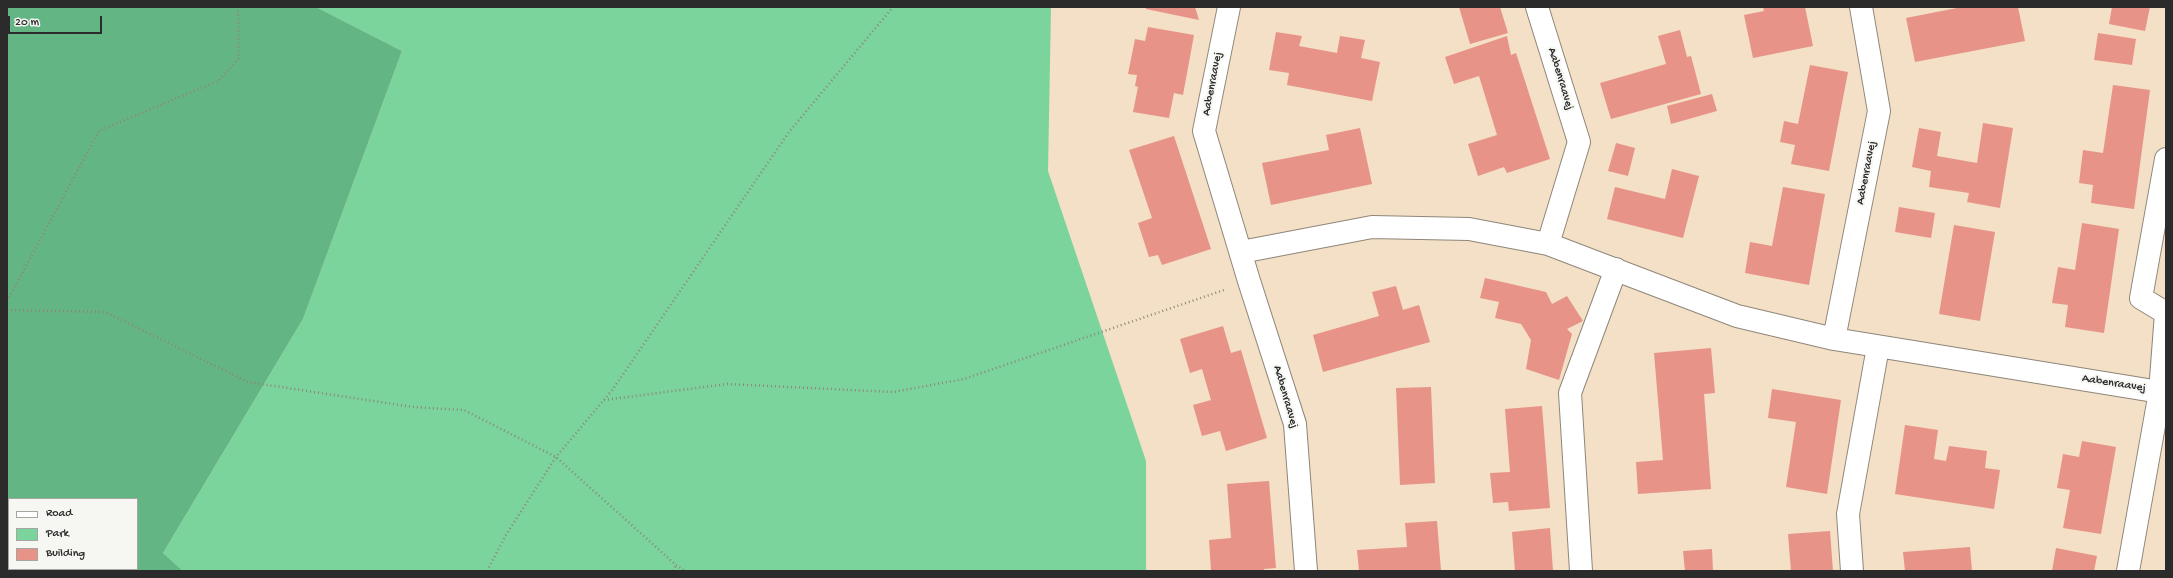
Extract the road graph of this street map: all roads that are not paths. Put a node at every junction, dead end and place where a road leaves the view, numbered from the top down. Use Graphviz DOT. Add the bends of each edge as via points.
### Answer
graph roads {
  1 [pos="1228,7"];
  2 [pos="1537,7"];
  3 [pos="1861,7"];
  4 [pos="2166,159"];
  5 [pos="1548,244"];
  6 [pos="1241,252"];
  7 [pos="1616,269"];
  8 [pos="2166,313"];
  9 [pos="1834,339"];
  10 [pos="1878,347"];
  11 [pos="2160,392"];
  12 [pos="1306,571"];
  13 [pos="1581,571"];
  14 [pos="1852,571"];
  15 [pos="2128,571"];
  1 -- 6 [label="street, Aabenraavej" via="1204,131"];
  2 -- 5 [label="street, Aabenraavej" via="1579,142"];
  3 -- 9 [label="street, Aabenraavej" via="1879,111"];
  4 -- 8 [label="street, Aabenraavej" via="2141,298"];
  5 -- 6 [label="street, Aabenraavej" via="1469,229 1372,226"];
  5 -- 7 [label="street, Aabenraavej"];
  6 -- 12 [label="street, Aabenraavej" via="1295,424"];
  7 -- 9 [label="street, Aabenraavej" via="1738,316"];
  7 -- 13 [label="street" via="1570,393"];
  8 -- 11 [label="street, Aabenraavej"];
  9 -- 10 [label="street, Aabenraavej"];
  10 -- 11 [label="street, Aabenraavej"];
  10 -- 14 [label="street" via="1848,514"];
  11 -- 15 [label="street, Aabenraavej"];
}
